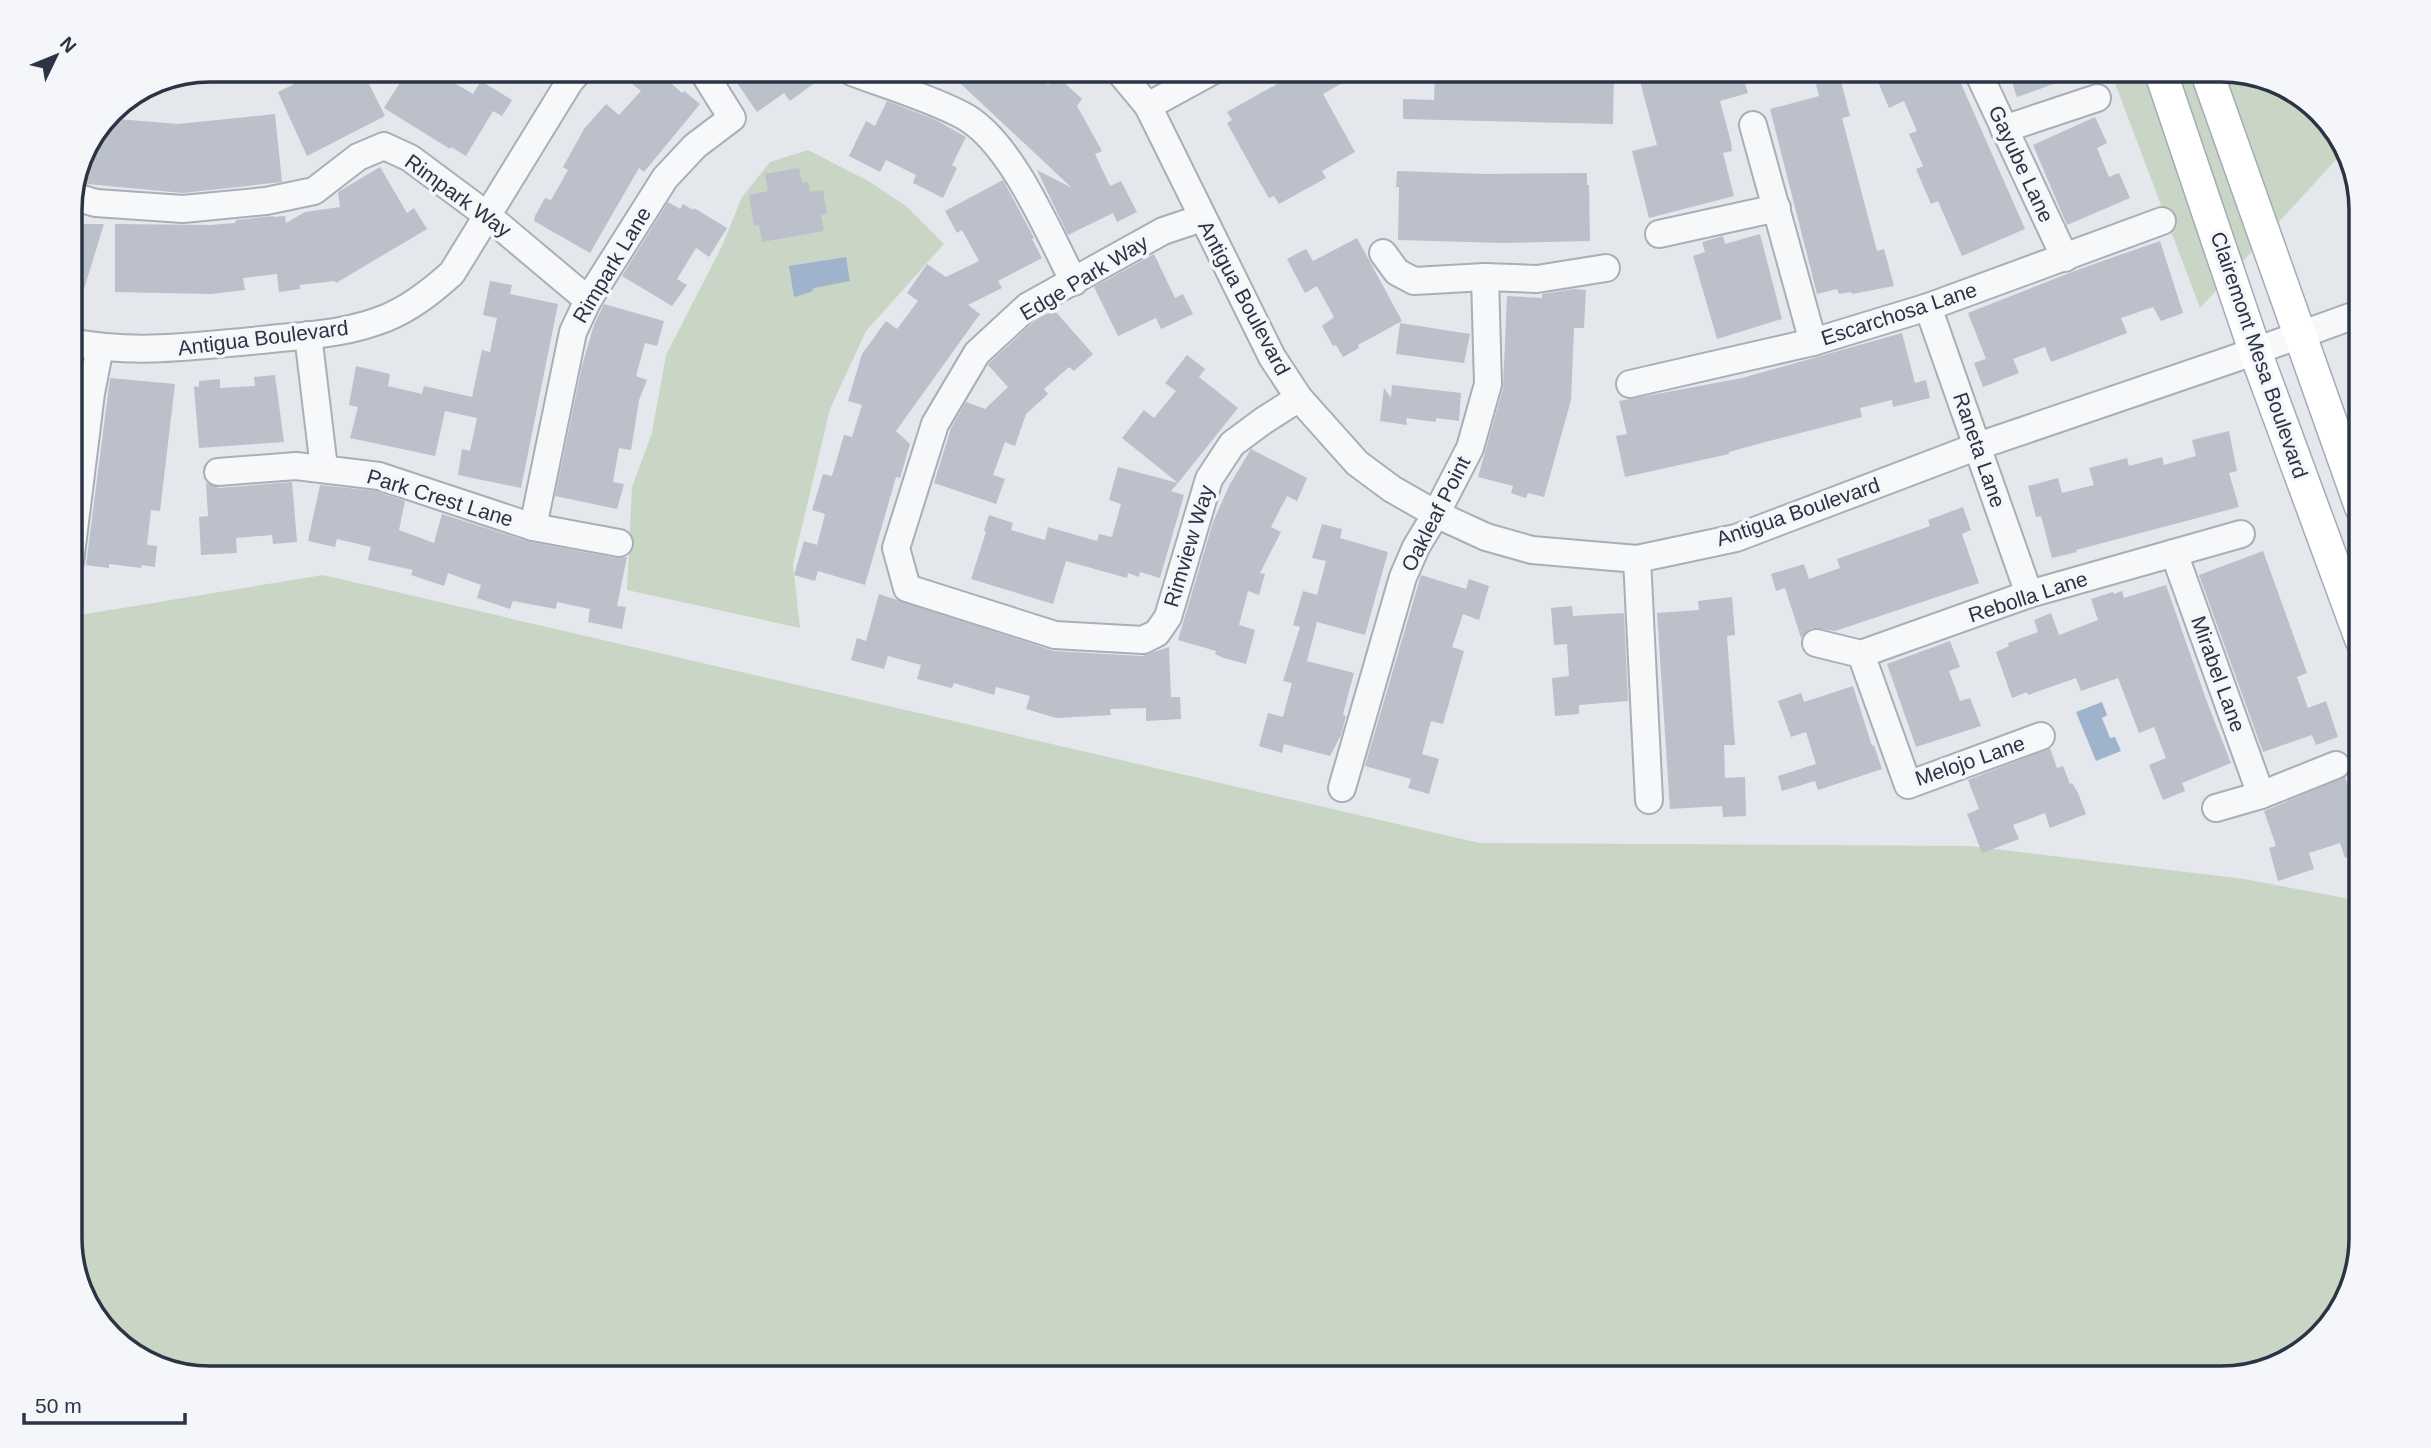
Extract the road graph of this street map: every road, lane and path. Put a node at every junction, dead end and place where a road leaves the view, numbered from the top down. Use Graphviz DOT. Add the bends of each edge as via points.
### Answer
graph roads {
  1 [pos="569,82"];
  2 [pos="710,82"];
  3 [pos="878,82"];
  4 [pos="1128,82"];
  5 [pos="1192,82"];
  6 [pos="1982,82"];
  7 [pos="2164,82"];
  8 [pos="2210,82"];
  9 [pos="2097,98"];
  10 [pos="1148,106"];
  11 [pos="1753,125"];
  12 [pos="2004,129"];
  13 [pos="83,199"];
  14 [pos="1777,208"];
  15 [pos="488,216"];
  16 [pos="1202,218"];
  17 [pos="2162,221"];
  18 [pos="1659,234"];
  19 [pos="1383,253"];
  20 [pos="2065,258"];
  21 [pos="1606,268"];
  22 [pos="1485,277"];
  23 [pos="1074,282"];
  24 [pos="588,300"];
  25 [pos="1927,307"];
  26 [pos="2348,317"];
  27 [pos="2299,334"];
  28 [pos="308,335"];
  29 [pos="1813,342"];
  30 [pos="83,344"];
  31 [pos="100,347"];
  32 [pos="2255,351"];
  33 [pos="1630,384"];
  34 [pos="1299,398"];
  35 [pos="1978,446"];
  36 [pos="83,452"];
  37 [pos="324,468"];
  38 [pos="2348,471"];
  39 [pos="218,472"];
  40 [pos="1436,514"];
  41 [pos="533,527"];
  42 [pos="2241,534"];
  43 [pos="619,543"];
  44 [pos="2174,553"];
  45 [pos="1637,559"];
  46 [pos="2029,594"];
  47 [pos="2348,605"];
  48 [pos="1143,640"];
  49 [pos="1816,643"];
  50 [pos="1861,654"];
  51 [pos="2041,736"];
  52 [pos="2336,765"];
  53 [pos="1342,788"];
  54 [pos="2261,795"];
  55 [pos="1649,800"];
  56 [pos="2216,808"];
  1 -- 15 [label="street, Antigua Boulevard"];
  2 -- 24 [label="street, Rimpark Lane" via="732,118 695,146 665,178"];
  3 -- 23 [label="street" via="964,115 987,134 1017,172"];
  4 -- 10 [label="street, Antigua Boulevard"];
  5 -- 10 [label="street"];
  6 -- 12 [label="street, Gayube Lane"];
  7 -- 32 [label="main road, Clairemont Mesa Boulevard"];
  8 -- 27 [label="main road, Clairemont Mesa Boulevard"];
  9 -- 12 [label="street"];
  10 -- 16 [label="street, Antigua Boulevard"];
  11 -- 14 [label="street"];
  12 -- 20 [label="street, Gayube Lane"];
  13 -- 15 [label="street, Rimpark Way" via="183,209 267,201 314,191 358,157 384,146 410,159"];
  14 -- 18 [label="street"];
  14 -- 29 [label="street"];
  15 -- 24 [label="street, Rimpark Way"];
  15 -- 28 [label="street, Antigua Boulevard" via="452,273 430,293 387,317 341,333"];
  16 -- 23 [label="street, Edge Park Way" via="1163,231"];
  16 -- 34 [label="street, Antigua Boulevard" via="1272,357"];
  17 -- 20 [label="street, Escarchosa Lane"];
  19 -- 22 [label="street" via="1397,272 1414,281"];
  20 -- 25 [label="street, Escarchosa Lane"];
  21 -- 22 [label="street" via="1537,279"];
  22 -- 40 [label="street, Oakleaf Point" via="1488,384 1470,448"];
  23 -- 48 [label="street, Edge Park Way" via="1028,306 977,353 935,424 896,548 907,588 1055,635"];
  24 -- 41 [label="street, Rimpark Lane" via="573,332"];
  25 -- 29 [label="street, Escarchosa Lane"];
  25 -- 35 [label="street, Raneta Lane"];
  26 -- 27 [label="street, Antigua Boulevard"];
  27 -- 32 [label="street, Antigua Boulevard"];
  27 -- 38 [label="main road, Clairemont Mesa Boulevard"];
  28 -- 31 [label="street, Antigua Boulevard" via="154,350"];
  28 -- 37 [label="street"];
  29 -- 33 [label="street, Escarchosa Lane"];
  30 -- 31 [label="street, Antigua Boulevard"];
  31 -- 36 [label="street"];
  32 -- 35 [label="street, Antigua Boulevard"];
  32 -- 47 [label="main road, Clairemont Mesa Boulevard"];
  34 -- 40 [label="street, Antigua Boulevard" via="1357,463"];
  34 -- 48 [label="street, Rimview Way" via="1232,444 1209,479 1168,617 1157,634"];
  35 -- 45 [label="street, Antigua Boulevard" via="1736,538"];
  35 -- 46 [label="street, Raneta Lane"];
  37 -- 39 [label="street, Park Crest Lane"];
  37 -- 41 [label="street, Park Crest Lane" via="379,476"];
  40 -- 45 [label="street, Antigua Boulevard" via="1486,537 1532,550"];
  40 -- 53 [label="street, Oakleaf Point" via="1403,576"];
  41 -- 43 [label="street, Park Crest Lane"];
  42 -- 44 [label="street, Rebolla Lane"];
  44 -- 46 [label="street, Rebolla Lane"];
  44 -- 54 [label="street, Mirabel Lane"];
  45 -- 55 [label="street"];
  46 -- 50 [label="street, Rebolla Lane"];
  49 -- 50 [label="street"];
  50 -- 51 [label="street, Melojo Lane" via="1908,785"];
  52 -- 54 [label="street"];
  54 -- 56 [label="street"];
}
